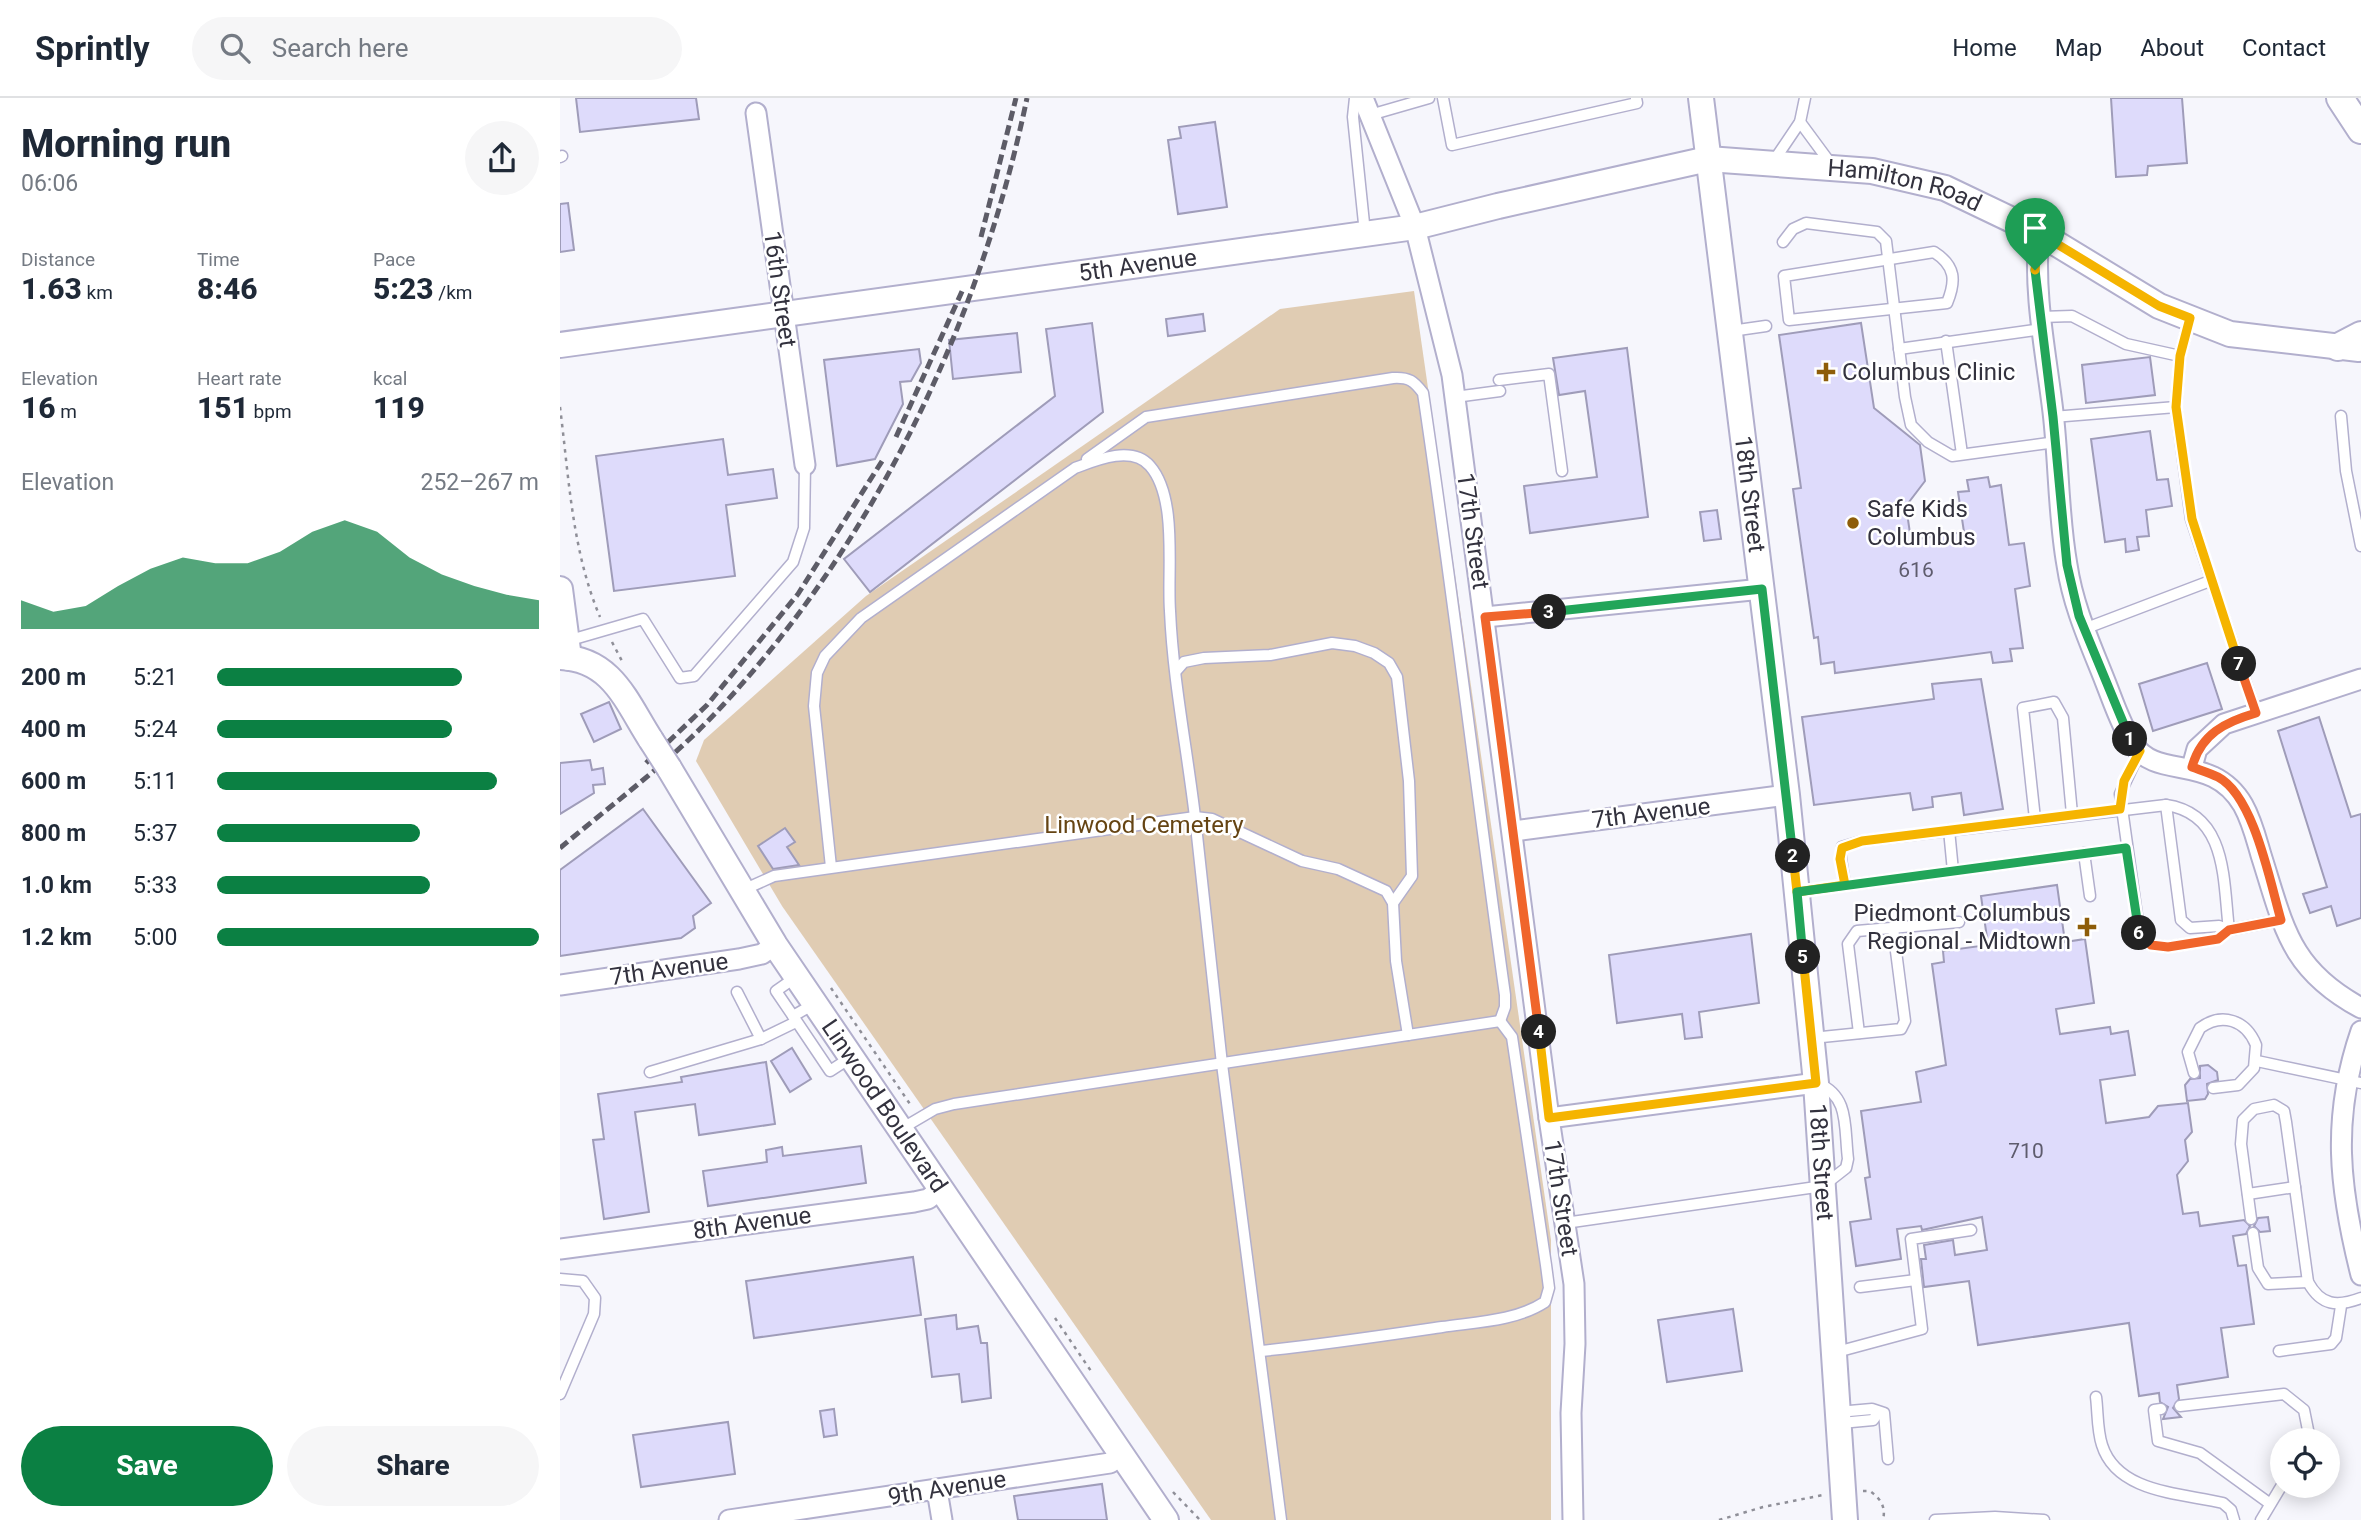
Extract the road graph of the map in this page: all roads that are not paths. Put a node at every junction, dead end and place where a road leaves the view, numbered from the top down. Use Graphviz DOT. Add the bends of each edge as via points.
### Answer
graph roads {
  1 [pos="1355,98"];
  2 [pos="1429,98"];
  3 [pos="1443,98"];
  4 [pos="1636,98"];
  5 [pos="1700,98"];
  6 [pos="1805,98"];
  7 [pos="2340,98"];
  8 [pos="1366,107"];
  9 [pos="756,113"];
  10 [pos="1800,122"];
  11 [pos="2361,130"];
  12 [pos="1708,159"];
  13 [pos="1772,164"];
  14 [pos="1833,168"];
  15 [pos="1415,227"];
  16 [pos="2039,233"];
  17 [pos="1365,234"];
  18 [pos="1783,242"];
  19 [pos="1891,259"];
  20 [pos="1894,308"];
  21 [pos="783,313"];
  22 [pos="2190,318"];
  23 [pos="2042,323"];
  24 [pos="1766,326"];
  25 [pos="1731,331"];
  26 [pos="1946,341"];
  27 [pos="2353,344"];
  28 [pos="560,345"];
  29 [pos="1899,349"];
  30 [pos="2180,356"];
  31 [pos="1455,397"];
  32 [pos="2176,407"];
  33 [pos="2341,416"];
  34 [pos="2053,417"];
  35 [pos="2056,442"];
  36 [pos="1962,454"];
  37 [pos="805,465"];
  38 [pos="1075,468"];
  39 [pos="1562,471"];
  40 [pos="2361,545"];
  41 [pos="2210,581"];
  42 [pos="560,589"];
  43 [pos="1762,589"];
  44 [pos="1485,617"];
  45 [pos="2084,629"];
  46 [pos="565,652"];
  47 [pos="1177,670"];
  48 [pos="2361,679"];
  49 [pos="2256,713"];
  50 [pos="2140,751"];
  51 [pos="2192,767"];
  52 [pos="1787,795"];
  53 [pos="2166,804"];
  54 [pos="2120,809"];
  55 [pos="2072,814"];
  56 [pos="1195,817"];
  57 [pos="2035,819"];
  58 [pos="1949,830"];
  59 [pos="1514,831"];
  60 [pos="2126,848"];
  61 [pos="2084,853"];
  62 [pos="831,867"];
  63 [pos="1953,871"];
  64 [pos="1845,885"];
  65 [pos="742,890"];
  66 [pos="1797,892"];
  67 [pos="2090,896"];
  68 [pos="1393,903"];
  69 [pos="2281,920"];
  70 [pos="1959,922"];
  71 [pos="1893,928"];
  72 [pos="2229,930"];
  73 [pos="775,945"];
  74 [pos="797,977"];
  75 [pos="560,985"];
  76 [pos="737,992"];
  77 [pos="815,1003"];
  78 [pos="2361,1008"];
  79 [pos="795,1019"];
  80 [pos="1500,1021"];
  81 [pos="2361,1031"];
  82 [pos="1859,1033"];
  83 [pos="1408,1035"];
  84 [pos="1811,1038"];
  85 [pos="761,1039"];
  86 [pos="851,1057"];
  87 [pos="2257,1061"];
  88 [pos="1222,1064"];
  89 [pos="650,1072"];
  90 [pos="2194,1073"];
  91 [pos="2354,1082"];
  92 [pos="1816,1083"];
  93 [pos="2213,1088"];
  94 [pos="1549,1118"];
  95 [pos="910,1124"];
  96 [pos="1823,1186"];
  97 [pos="2295,1187"];
  98 [pos="941,1189"];
  99 [pos="2248,1194"];
  100 [pos="2251,1219"];
  101 [pos="1565,1223"];
  102 [pos="1970,1230"];
  103 [pos="2253,1233"];
  104 [pos="560,1249"];
  105 [pos="2359,1266"];
  106 [pos="560,1279"];
  107 [pos="1916,1280"];
  108 [pos="2308,1282"];
  109 [pos="1860,1287"];
  110 [pos="2361,1298"];
  111 [pos="2341,1306"];
  112 [pos="1261,1351"];
  113 [pos="2279,1351"];
  114 [pos="1833,1353"];
  115 [pos="560,1394"];
  116 [pos="2096,1396"];
  117 [pos="2180,1406"];
  118 [pos="2161,1409"];
  119 [pos="1838,1418"];
  120 [pos="2309,1428"];
  121 [pos="1121,1455"];
  122 [pos="1888,1459"];
  123 [pos="937,1490"];
  124 [pos="2273,1498"];
  125 [pos="2269,1503"];
  126 [pos="729,1520"];
  127 [pos="942,1520"];
  128 [pos="1166,1520"];
  129 [pos="1281,1520"];
  130 [pos="1573,1520"];
  131 [pos="1845,1520"];
  132 [pos="1935,1520"];
  133 [pos="2043,1520"];
  134 [pos="2234,1520"];
  135 [pos="2261,1520"];
  1 -- 17 [label="lane"];
  2 -- 8 [label="lane"];
  3 -- 4 [label="lane" via="1452,145 1637,103"];
  5 -- 12 [label="street, 18th Street"];
  6 -- 10 [label="lane"];
  7 -- 11 [label="main road"];
  8 -- 15 [label="street, 17th Street"];
  9 -- 21 [label="street, 16th Street"];
  10 -- 13 [label="lane"];
  10 -- 14 [label="lane"];
  12 -- 13 [label="street, Hamilton Road"];
  12 -- 15 [label="street, 5th Avenue"];
  12 -- 25 [label="street, 18th Street"];
  13 -- 14 [label="street, Hamilton Road"];
  14 -- 16 [label="street, Hamilton Road" via="1872,171 1945,188"];
  15 -- 17 [label="street, 5th Avenue"];
  15 -- 31 [label="street, 17th Street"];
  16 -- 22 [label="street, Hamilton Road" via="2159,306"];
  16 -- 23 [label="street" via="2035,270"];
  17 -- 21 [label="street, 5th Avenue"];
  18 -- 19 [label="lane" via="1793,229 1806,223 1877,232 1886,241"];
  19 -- 20 [label="lane"];
  19 -- 20 [label="lane" via="1934,252 1952,270 1955,285 1947,303"];
  19 -- 20 [label="lane" via="1784,275 1789,320"];
  20 -- 29 [label="lane"];
  21 -- 28 [label="street, 5th Avenue"];
  21 -- 37 [label="street, 16th Street"];
  22 -- 27 [label="street, Hamilton Road" via="2230,334"];
  22 -- 30 [label="lane"];
  23 -- 26 [label="lane"];
  23 -- 30 [label="lane" via="2072,316 2126,344"];
  23 -- 34 [label="street"];
  24 -- 25 [label="lane"];
  25 -- 43 [label="street, 18th Street"];
  26 -- 29 [label="lane"];
  26 -- 36 [label="lane"];
  29 -- 36 [label="lane" via="1911,425 1943,452"];
  30 -- 32 [label="lane"];
  31 -- 39 [label="lane" via="1549,374"];
  31 -- 44 [label="street, 17th Street"];
  32 -- 34 [label="lane"];
  32 -- 41 [label="lane" via="2192,519"];
  33 -- 40 [label="lane"];
  34 -- 35 [label="street"];
  35 -- 36 [label="lane"];
  35 -- 45 [label="street" via="2067,565"];
  37 -- 46 [label="lane" via="804,528 793,562 694,676 680,678 643,619 606,630"];
  38 -- 47 [label="lane" via="1126,455 1149,464 1160,482 1170,532 1170,610"];
  38 -- 62 [label="lane" via="861,618 825,656 817,673 814,706"];
  38 -- 80 [label="lane" via="1146,417 1393,378 1415,382 1423,393 1448,566 1505,995"];
  41 -- 45 [label="lane"];
  41 -- 49 [label="lane"];
  42 -- 46 [label="street"];
  43 -- 44 [label="street"];
  43 -- 52 [label="street, 18th Street"];
  44 -- 59 [label="street, 17th Street"];
  45 -- 50 [label="street" via="2133,745"];
  46 -- 65 [label="street, Linwood Boulevard, bridge" via="605,671 619,672 652,740"];
  47 -- 56 [label="lane"];
  47 -- 68 [label="lane" via="1184,662 1204,658 1270,655 1332,643 1355,646 1390,663 1399,690 1412,858 1412,876"];
  48 -- 49 [label="street"];
  49 -- 51 [label="street" via="2224,724 2209,735 2197,749"];
  50 -- 51 [label="street" via="2151,761"];
  50 -- 54 [label="lane" via="2124,781"];
  51 -- 69 [label="street" via="2220,778 2241,802"];
  52 -- 59 [label="street, 7th Avenue"];
  52 -- 66 [label="street, 18th Street"];
  53 -- 54 [label="lane"];
  53 -- 72 [label="lane" via="2191,813 2217,841"];
  53 -- 72 [label="lane" via="2181,920 2190,928"];
  54 -- 55 [label="lane"];
  54 -- 60 [label="lane"];
  55 -- 57 [label="lane"];
  55 -- 57 [label="lane" via="2063,718 2054,702 2038,703 2023,708"];
  56 -- 62 [label="lane"];
  56 -- 68 [label="lane" via="1222,824 1302,861 1338,869 1386,891"];
  56 -- 88 [label="lane"];
  57 -- 58 [label="lane"];
  58 -- 63 [label="lane"];
  58 -- 64 [label="lane" via="1862,841 1842,848"];
  59 -- 94 [label="street, 17th Street"];
  60 -- 61 [label="lane"];
  60 -- 72 [label="lane" via="2140,936 2159,947 2218,939"];
  61 -- 63 [label="lane"];
  61 -- 67 [label="lane"];
  62 -- 65 [label="lane" via="774,876"];
  63 -- 64 [label="lane"];
  64 -- 66 [label="lane"];
  65 -- 73 [label="street, Linwood Boulevard"];
  66 -- 84 [label="street, 18th Street"];
  68 -- 83 [label="lane" via="1396,961"];
  69 -- 72 [label="lane"];
  69 -- 78 [label="street" via="2296,954 2325,985"];
  70 -- 71 [label="lane"];
  71 -- 82 [label="lane" via="1857,931 1848,944"];
  71 -- 82 [label="lane" via="1905,1021 1901,1029"];
  73 -- 74 [label="street, Linwood Boulevard"];
  73 -- 75 [label="street, 7th Avenue" via="739,960"];
  74 -- 77 [label="street, Linwood Boulevard"];
  74 -- 79 [label="lane" via="776,991"];
  76 -- 85 [label="lane"];
  77 -- 79 [label="lane"];
  77 -- 86 [label="street, Linwood Boulevard"];
  79 -- 85 [label="lane"];
  79 -- 86 [label="lane" via="830,1071"];
  80 -- 83 [label="lane"];
  80 -- 112 [label="lane" via="1511,1037 1549,1288 1545,1302 1503,1318"];
  81 -- 91 [label="street"];
  82 -- 84 [label="lane"];
  83 -- 88 [label="lane"];
  84 -- 92 [label="street, 18th Street"];
  85 -- 89 [label="lane"];
  86 -- 95 [label="street, Linwood Boulevard"];
  87 -- 90 [label="lane" via="2256,1045 2248,1030 2233,1021 2215,1020 2200,1028 2190,1043"];
  87 -- 91 [label="lane"];
  87 -- 93 [label="lane" via="2238,1085"];
  88 -- 95 [label="lane" via="954,1104"];
  88 -- 112 [label="lane"];
  91 -- 105 [label="street" via="2339,1142 2346,1212"];
  92 -- 94 [label="street"];
  92 -- 96 [label="street, 18th Street"];
  94 -- 101 [label="street, 17th Street"];
  95 -- 98 [label="street, Linwood Boulevard"];
  96 -- 101 [label="lane"];
  96 -- 114 [label="street, 18th Street"];
  97 -- 99 [label="lane"];
  97 -- 99 [label="lane" via="2284,1111 2266,1105 2244,1120 2241,1144"];
  97 -- 108 [label="lane"];
  98 -- 104 [label="street, 8th Avenue" via="914,1202"];
  98 -- 121 [label="street, Linwood Boulevard"];
  99 -- 100 [label="lane"];
  101 -- 130 [label="street, 17th Street" via="1574,1284"];
  102 -- 107 [label="lane" via="1911,1239"];
  103 -- 108 [label="lane" via="2258,1268 2268,1284"];
  106 -- 115 [label="lane" via="583,1282 595,1297 594,1314"];
  107 -- 109 [label="lane"];
  107 -- 114 [label="lane" via="1922,1329"];
  108 -- 111 [label="lane" via="2315,1295"];
  110 -- 111 [label="lane"];
  111 -- 113 [label="lane" via="2331,1344"];
  112 -- 129 [label="lane"];
  114 -- 119 [label="street, 18th Street"];
  116 -- 134 [label="lane" via="2101,1441 2118,1472 2135,1482 2222,1503"];
  117 -- 120 [label="lane" via="2284,1394 2304,1410"];
  118 -- 125 [label="lane" via="2154,1410 2158,1441 2200,1453"];
  119 -- 122 [label="lane" via="1872,1409 1884,1413"];
  119 -- 131 [label="street, 18th Street"];
  121 -- 123 [label="street, 9th Avenue" via="1110,1464"];
  121 -- 128 [label="street, Linwood Boulevard"];
  123 -- 126 [label="street, 9th Avenue"];
  123 -- 127 [label="street"];
  124 -- 125 [label="lane"];
  125 -- 135 [label="lane"];
  132 -- 133 [label="lane"];
}
